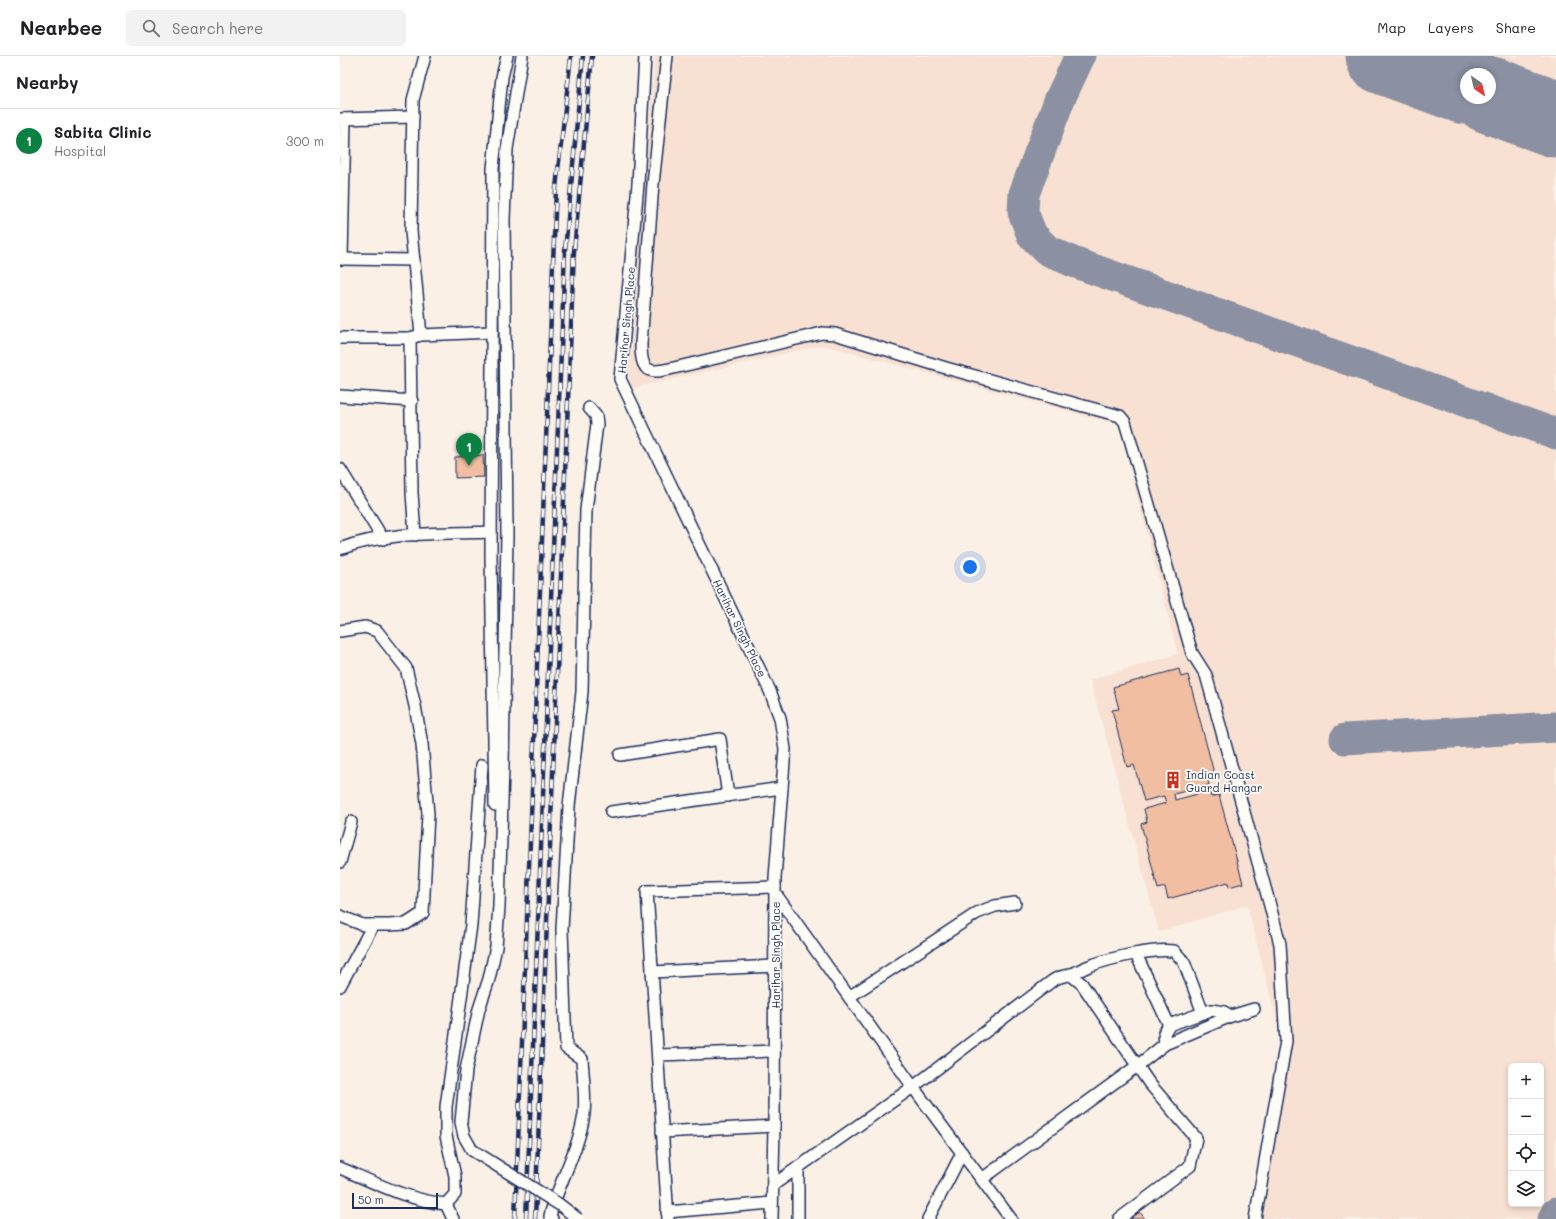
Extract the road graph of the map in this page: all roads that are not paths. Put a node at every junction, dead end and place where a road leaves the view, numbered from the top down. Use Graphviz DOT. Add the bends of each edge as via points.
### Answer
graph roads {
  1 [pos="425,56"];
  2 [pos="507,56"];
  3 [pos="522,56"];
  4 [pos="645,56"];
  5 [pos="667,56"];
  6 [pos="413,117"];
  7 [pos="343,119"];
  8 [pos="341,259"];
  9 [pos="414,260"];
  10 [pos="492,332"];
  11 [pos="416,337"];
  12 [pos="340,338"];
  13 [pos="340,396"];
  14 [pos="412,401"];
  15 [pos="589,408"];
  16 [pos="340,469"];
  17 [pos="491,532"];
  18 [pos="415,535"];
  19 [pos="383,539"];
  20 [pos="340,549"];
  21 [pos="340,631"];
  22 [pos="620,755"];
  23 [pos="482,765"];
  24 [pos="782,788"];
  25 [pos="728,796"];
  26 [pos="611,812"];
  27 [pos="351,822"];
  28 [pos="340,862"];
  29 [pos="775,890"];
  30 [pos="1015,903"];
  31 [pos="499,906"];
  32 [pos="340,916"];
  33 [pos="374,925"];
  34 [pos="1136,954"];
  35 [pos="775,966"];
  36 [pos="652,972"];
  37 [pos="1070,974"];
  38 [pos="340,986"];
  39 [pos="848,997"];
  40 [pos="1254,1009"];
  41 [pos="1203,1013"];
  42 [pos="1231,1016"];
  43 [pos="1169,1025"];
  44 [pos="1165,1044"];
  45 [pos="774,1051"];
  46 [pos="658,1056"];
  47 [pos="1138,1066"];
  48 [pos="913,1087"];
  49 [pos="774,1126"];
  50 [pos="662,1132"];
  51 [pos="962,1153"];
  52 [pos="340,1168"];
  53 [pos="798,1168"];
  54 [pos="982,1179"];
  55 [pos="772,1185"];
  56 [pos="772,1203"];
  57 [pos="446,1204"];
  58 [pos="667,1216"];
  59 [pos="453,1219"];
  60 [pos="552,1219"];
  61 [pos="578,1219"];
  62 [pos="772,1219"];
  63 [pos="798,1219"];
  64 [pos="928,1219"];
  65 [pos="1011,1219"];
  66 [pos="1119,1219"];
  67 [pos="1256,1219"];
  1 -- 6 [label="street" via="413,100"];
  2 -- 10 [label="street" via="502,77 493,169"];
  3 -- 31 [label="street" via="507,149 504,219 507,533"];
  4 -- 24 [label="street, Harihar Singh Place" via="638,184 620,379 770,691 780,718 785,749"];
  5 -- 67 [label="street" via="653,184 641,344 641,358 649,371 678,368 822,332 1120,416 1125,422 1190,648 1206,675 1280,944 1286,1041"];
  6 -- 7 [label="street"];
  6 -- 9 [label="street" via="411,231"];
  7 -- 8 [label="street"];
  8 -- 9 [label="street"];
  9 -- 11 [label="street"];
  10 -- 11 [label="street"];
  10 -- 17 [label="street"];
  11 -- 12 [label="street"];
  11 -- 14 [label="street"];
  13 -- 14 [label="street"];
  14 -- 18 [label="street" via="412,493"];
  15 -- 60 [label="street" via="596,416 597,424 586,510 582,692 569,806 562,929 566,1048 582,1059 584,1114 574,1153 554,1200 550,1216"];
  16 -- 19 [label="street"];
  17 -- 18 [label="street"];
  17 -- 31 [label="street" via="496,881"];
  18 -- 19 [label="street"];
  19 -- 20 [label="street"];
  21 -- 33 [label="street" via="365,627 377,631 406,668 422,744 428,814 423,913 406,924"];
  22 -- 25 [label="street" via="720,739"];
  23 -- 57 [label="street" via="470,925 446,1107 446,1136 455,1176 455,1194"];
  24 -- 25 [label="street"];
  24 -- 29 [label="street, Harihar Singh Place"];
  25 -- 26 [label="street"];
  27 -- 28 [label="street"];
  29 -- 35 [label="street, Harihar Singh Place"];
  29 -- 36 [label="street" via="648,891"];
  29 -- 39 [label="street"];
  30 -- 39 [label="street" via="995,906 977,913"];
  31 -- 61 [label="street, bridge" via="496,947 466,1070 460,1122 472,1150"];
  32 -- 33 [label="street" via="363,925"];
  33 -- 38 [label="street"];
  34 -- 37 [label="street" via="1091,965"];
  34 -- 41 [label="street" via="1174,951 1184,962"];
  34 -- 43 [label="street"];
  35 -- 36 [label="street"];
  35 -- 45 [label="street, Harihar Singh Place"];
  36 -- 46 [label="street"];
  37 -- 47 [label="street" via="1082,984"];
  37 -- 48 [label="street" via="1052,981"];
  39 -- 48 [label="street"];
  40 -- 42 [label="street"];
  41 -- 42 [label="street" via="1212,1010"];
  41 -- 43 [label="street"];
  42 -- 44 [label="street"];
  43 -- 44 [label="street" via="1164,1033"];
  44 -- 47 [label="street"];
  45 -- 46 [label="street"];
  45 -- 49 [label="street, Harihar Singh Place"];
  46 -- 50 [label="street"];
  47 -- 54 [label="street"];
  47 -- 66 [label="street" via="1149,1083 1196,1138 1190,1166"];
  48 -- 51 [label="street"];
  48 -- 53 [label="street"];
  49 -- 50 [label="street"];
  49 -- 55 [label="street, Harihar Singh Place"];
  50 -- 58 [label="street"];
  51 -- 54 [label="street"];
  51 -- 64 [label="street"];
  52 -- 57 [label="street" via="380,1186 433,1203"];
  53 -- 55 [label="street"];
  53 -- 63 [label="street"];
  54 -- 65 [label="street"];
  55 -- 56 [label="street, Harihar Singh Place"];
  56 -- 58 [label="street"];
  56 -- 62 [label="street, Harihar Singh Place"];
  57 -- 59 [label="street"];
}
